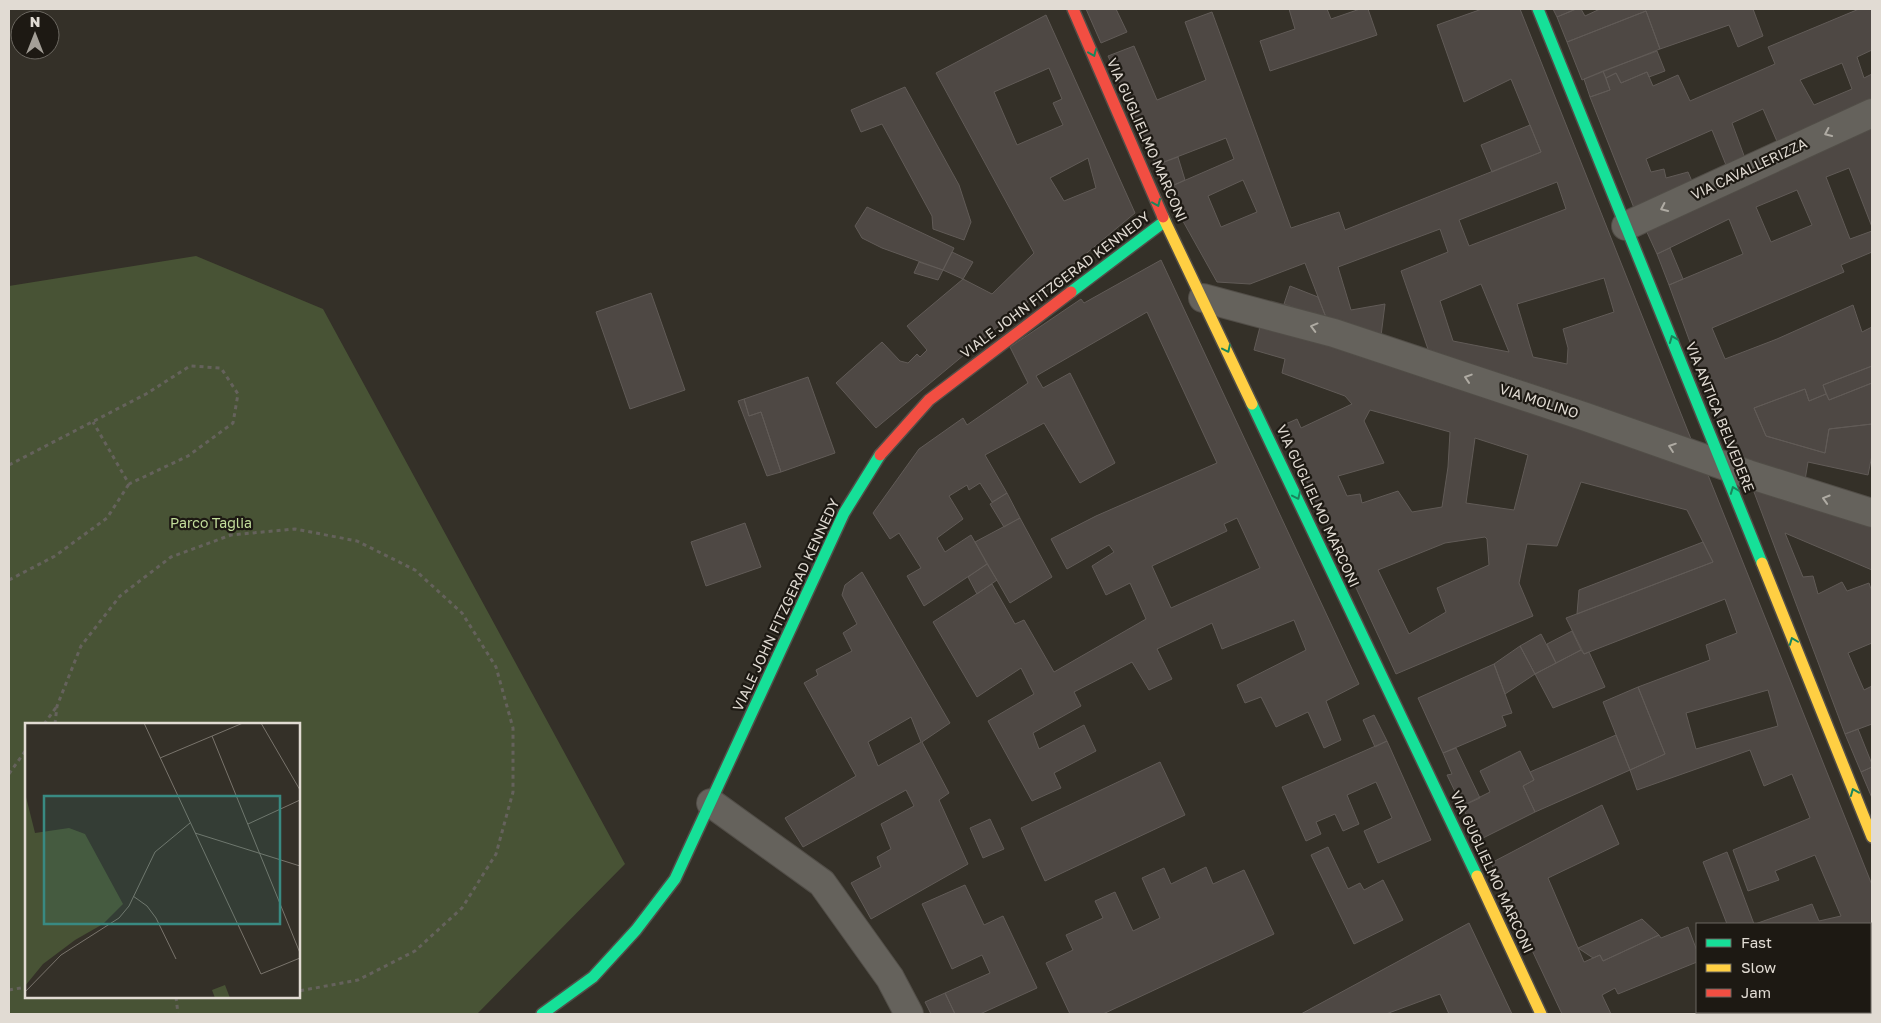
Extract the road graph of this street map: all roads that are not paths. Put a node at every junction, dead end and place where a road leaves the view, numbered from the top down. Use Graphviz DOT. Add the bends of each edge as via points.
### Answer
graph roads {
  1 [pos="1073,9"];
  2 [pos="1538,9"];
  3 [pos="1872,113"];
  4 [pos="1165,221"];
  5 [pos="1626,226"];
  6 [pos="1203,298"];
  7 [pos="1724,466"];
  8 [pos="1872,514"];
  9 [pos="710,803"];
  10 [pos="1872,837"];
  11 [pos="542,1014"];
  12 [pos="909,1014"];
  13 [pos="1541,1014"];
  1 -- 4 [label="street, VIA GUGLIELMO MARCONI, one-way"];
  2 -- 5 [label="street, VIA ANTICA BELVEDERE"];
  3 -- 5 [label="street, VIA CAVALLERIZZA, one-way"];
  4 -- 6 [label="street, VIA GUGLIELMO MARCONI"];
  4 -- 9 [label="street, VIALE JOHN FITZGERAD KENNEDY" via="930,400 881,453 844,514"];
  7 -- 5 [label="street, VIA ANTICA BELVEDERE, one-way"];
  7 -- 6 [label="street, VIA MOLINO, one-way" via="1334,333"];
  6 -- 13 [label="street, VIA GUGLIELMO MARCONI, one-way"];
  8 -- 7 [label="street, VIA MOLINO, one-way"];
  10 -- 7 [label="street, VIA ANTICA BELVEDERE, one-way"];
  9 -- 11 [label="street, VIALE JOHN FITZGERAD KENNEDY" via="675,879 636,930 593,977"];
  9 -- 12 [label="street" via="822,883 890,978"];
}
